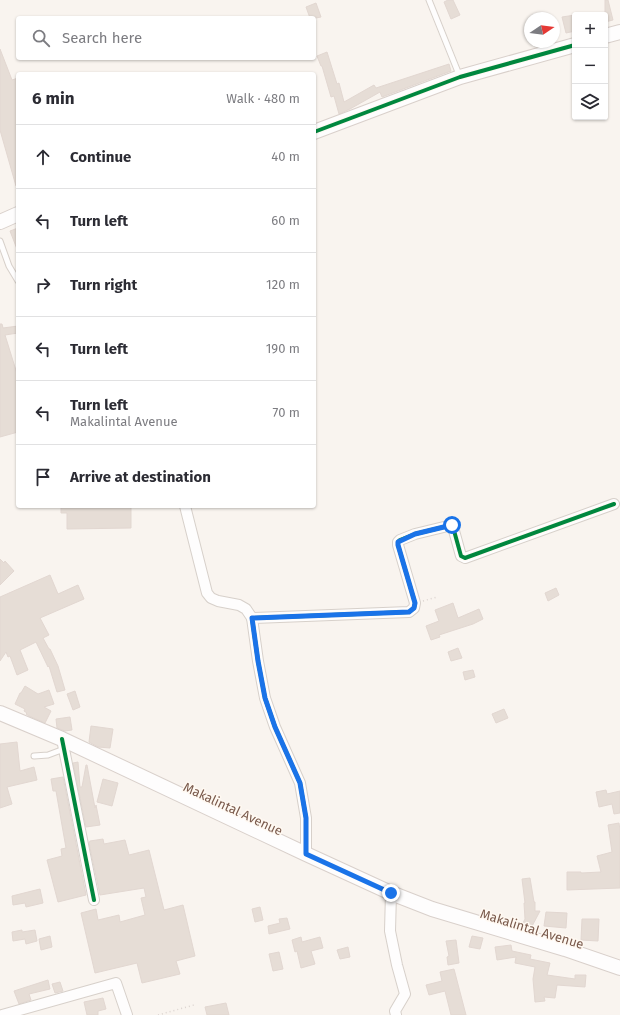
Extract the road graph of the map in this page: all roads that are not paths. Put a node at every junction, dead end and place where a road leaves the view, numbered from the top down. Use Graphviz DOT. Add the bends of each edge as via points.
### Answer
graph roads {
  1 [pos="429,0"];
  2 [pos="620,32"];
  3 [pos="608,35"];
  4 [pos="572,46"];
  5 [pos="460,78"];
  6 [pos="316,131"];
  7 [pos="16,215"];
  8 [pos="0,222"];
  9 [pos="0,241"];
  10 [pos="16,278"];
  11 [pos="614,504"];
  12 [pos="186,508"];
  13 [pos="252,618"];
  14 [pos="0,713"];
  15 [pos="62,744"];
  16 [pos="34,756"];
  17 [pos="306,854"];
  18 [pos="391,893"];
  19 [pos="94,900"];
  20 [pos="620,968"];
  21 [pos="2,1015"];
  22 [pos="128,1015"];
  23 [pos="396,1015"];
  1 -- 5 [label="lane"];
  2 -- 3 [label="main road"];
  4 -- 5 [label="main road"];
  5 -- 6 [label="main road"];
  7 -- 8 [label="main road"];
  9 -- 10 [label="lane" via="8,266"];
  11 -- 13 [label="street" via="465,558 461,556 452,525 400,540 398,545 415,603 409,612"];
  12 -- 13 [label="street" via="211,598 239,605 246,609"];
  13 -- 17 [label="street" via="265,698 300,783 306,818"];
  14 -- 15 [label="main road, Makalintal Avenue"];
  15 -- 16 [label="lane" via="48,755"];
  15 -- 17 [label="main road, Makalintal Avenue"];
  15 -- 19 [label="street"];
  17 -- 18 [label="main road, Makalintal Avenue"];
  18 -- 20 [label="main road, Makalintal Avenue" via="432,909"];
  18 -- 23 [label="street" via="390,931 405,994 395,1011"];
  21 -- 22 [label="street" via="116,983"];
}
